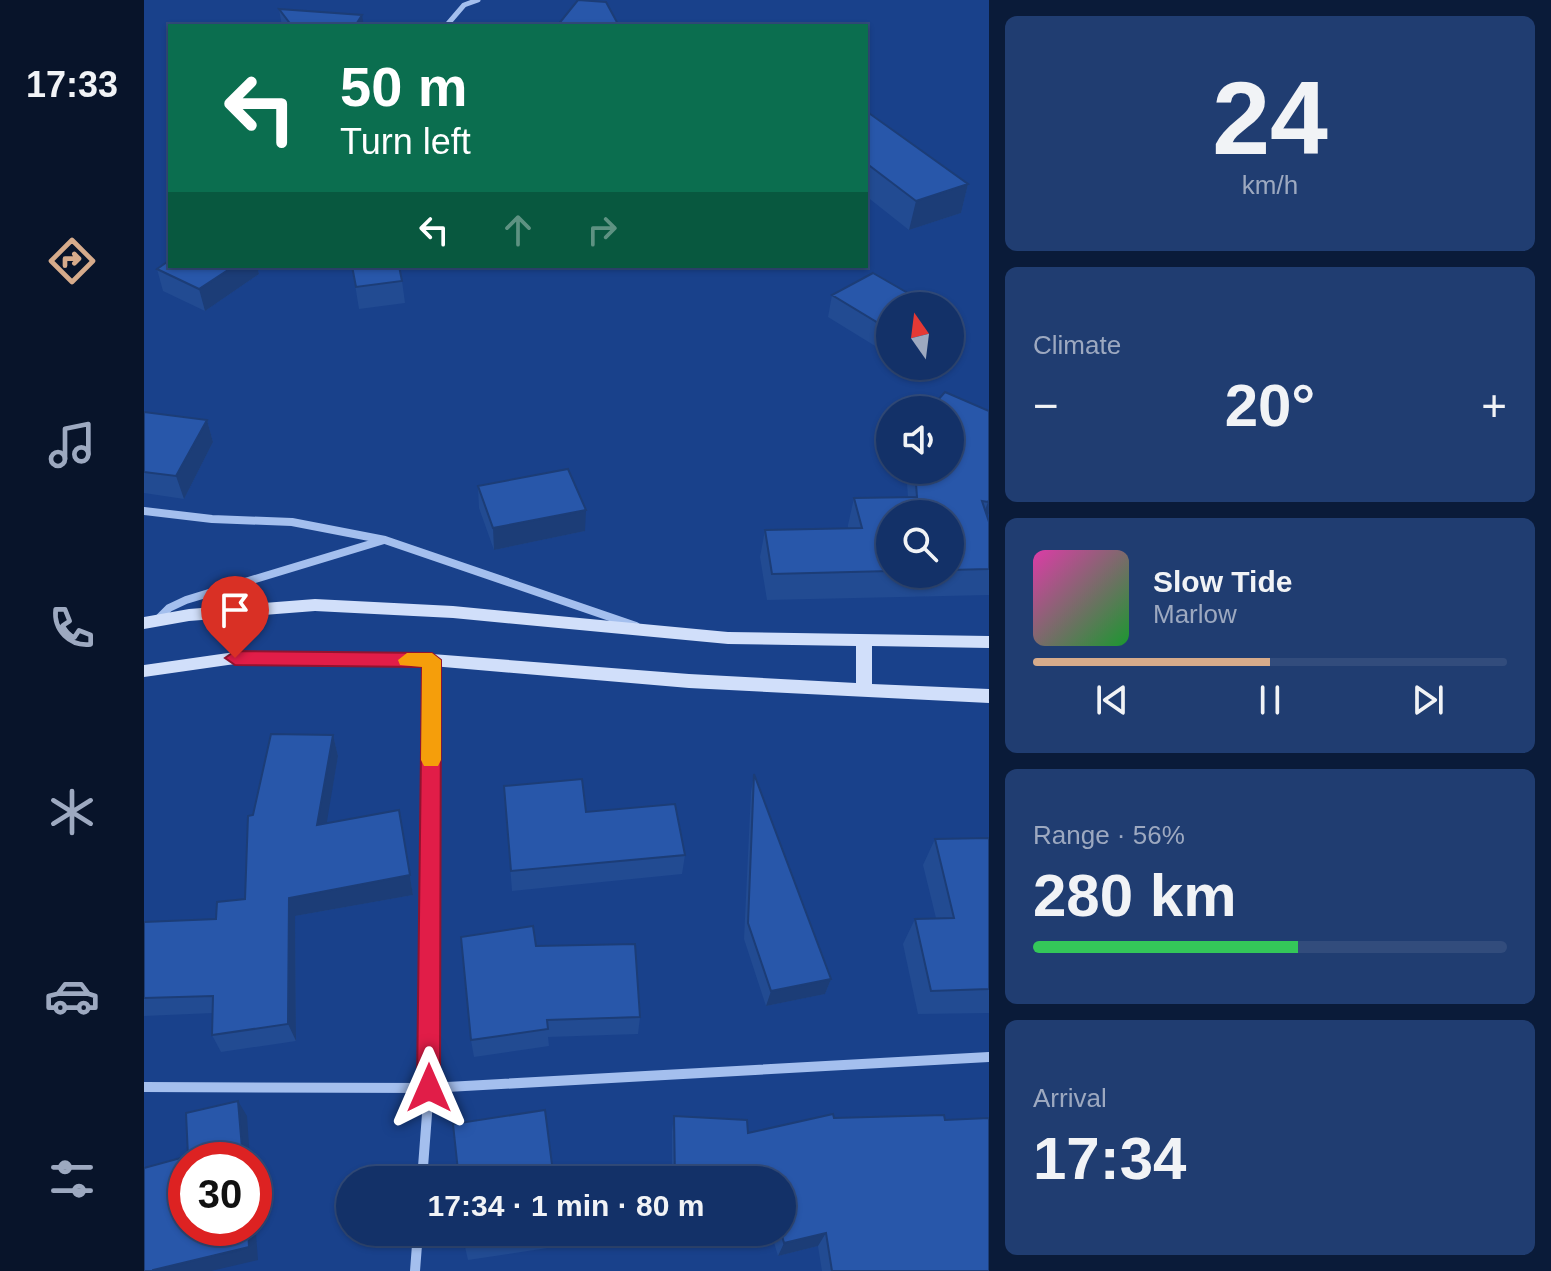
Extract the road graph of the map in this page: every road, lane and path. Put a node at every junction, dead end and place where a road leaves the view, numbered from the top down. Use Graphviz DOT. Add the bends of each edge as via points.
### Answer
graph roads {
  1 [pos="478,0"];
  2 [pos="448,24"];
  3 [pos="144,511"];
  4 [pos="385,540"];
  5 [pos="150,622"];
  6 [pos="645,629"];
  7 [pos="864,641"];
  8 [pos="989,642"];
  9 [pos="432,660"];
  10 [pos="144,671"];
  11 [pos="864,690"];
  12 [pos="989,696"];
  13 [pos="989,1057"];
  14 [pos="144,1087"];
  15 [pos="429,1088"];
  16 [pos="423,1166"];
  17 [pos="417,1246"];
  18 [pos="415,1271"];
  1 -- 2 [label="street" via="464,5"];
  3 -- 4 [label="street" via="292,522"];
  4 -- 5 [label="street" via="186,600"];
  4 -- 6 [label="street"];
  5 -- 6 [label="main road" via="315,605"];
  6 -- 7 [label="main road" via="728,638"];
  7 -- 8 [label="main road"];
  7 -- 11 [label="main road"];
  9 -- 10 [label="main road" via="235,658"];
  9 -- 11 [label="main road"];
  9 -- 15 [label="street"];
  11 -- 12 [label="main road"];
  13 -- 15 [label="street"];
  14 -- 15 [label="street"];
  15 -- 16 [label="street"];
  17 -- 18 [label="street"];
}
